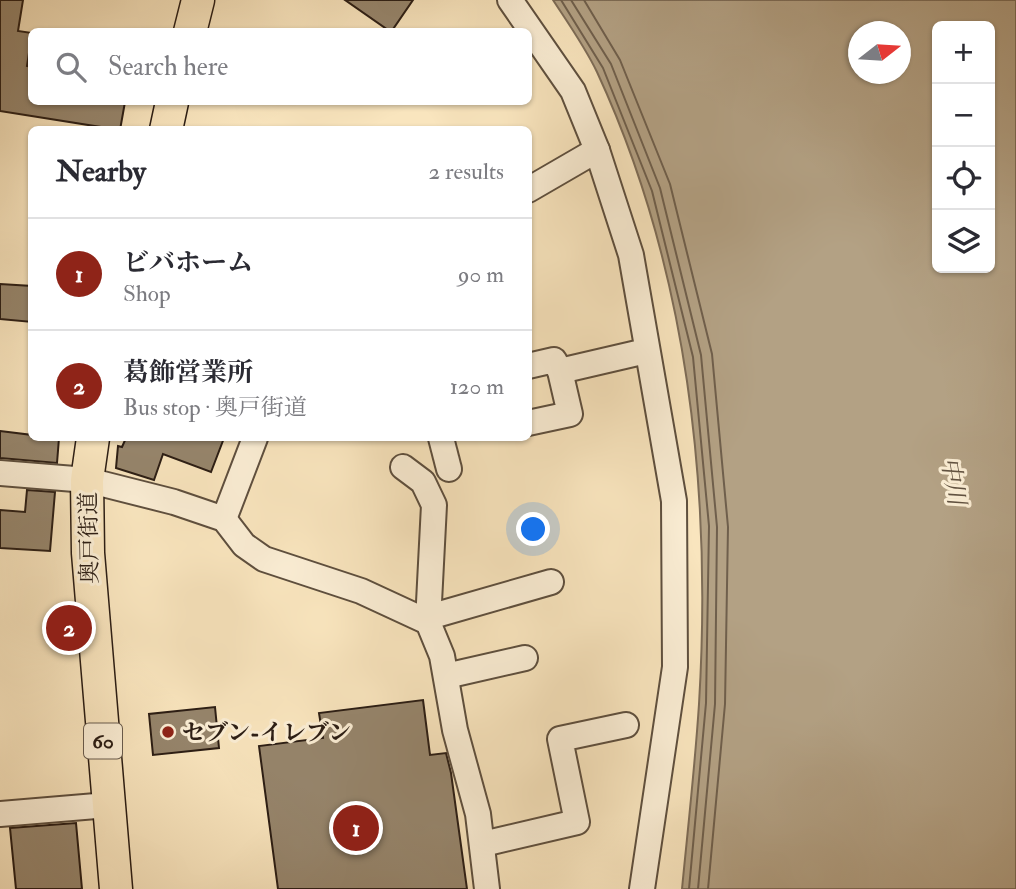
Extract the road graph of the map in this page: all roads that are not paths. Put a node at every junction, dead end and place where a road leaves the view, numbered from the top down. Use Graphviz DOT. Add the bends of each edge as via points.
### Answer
graph roads {
  1 [pos="198,0"];
  2 [pos="510,0"];
  3 [pos="191,28"];
  4 [pos="529,28"];
  5 [pos="532,32"];
  6 [pos="172,105"];
  7 [pos="167,126"];
  8 [pos="597,150"];
  9 [pos="532,188"];
  10 [pos="646,351"];
  11 [pos="532,365"];
  12 [pos="560,371"];
  13 [pos="532,422"];
  14 [pos="93,441"];
  15 [pos="254,441"];
  16 [pos="449,441"];
  17 [pos="403,467"];
  18 [pos="449,470"];
  19 [pos="0,473"];
  20 [pos="88,481"];
  21 [pos="224,519"];
  22 [pos="551,582"];
  23 [pos="428,622"];
  24 [pos="525,658"];
  25 [pos="446,676"];
  26 [pos="626,725"];
  27 [pos="108,805"];
  28 [pos="0,814"];
  29 [pos="483,844"];
  30 [pos="116,889"];
  31 [pos="487,889"];
  32 [pos="642,889"];
  1 -- 3 [label="main road"];
  2 -- 4 [label="street"];
  5 -- 8 [label="street" via="573,91"];
  6 -- 7 [label="main road"];
  8 -- 9 [label="street"];
  8 -- 10 [label="street" via="631,255"];
  10 -- 12 [label="street"];
  10 -- 32 [label="street" via="674,501 675,667"];
  11 -- 12 [label="street" via="554,360"];
  12 -- 13 [label="street" via="569,414"];
  14 -- 20 [label="main road, 奥戸街道 / 60"];
  15 -- 21 [label="street"];
  16 -- 18 [label="street"];
  17 -- 23 [label="street" via="423,482 434,505"];
  19 -- 20 [label="street"];
  20 -- 21 [label="street"];
  20 -- 27 [label="main road, 奥戸街道 / 60" via="90,592"];
  21 -- 23 [label="street" via="244,545 264,559 361,591"];
  22 -- 23 [label="street" via="436,615"];
  23 -- 25 [label="street"];
  24 -- 25 [label="street"];
  25 -- 29 [label="street"];
  26 -- 29 [label="street" via="560,739 577,822"];
  27 -- 28 [label="street"];
  27 -- 30 [label="main road, 奥戸街道 / 60"];
  29 -- 31 [label="street"];
}
